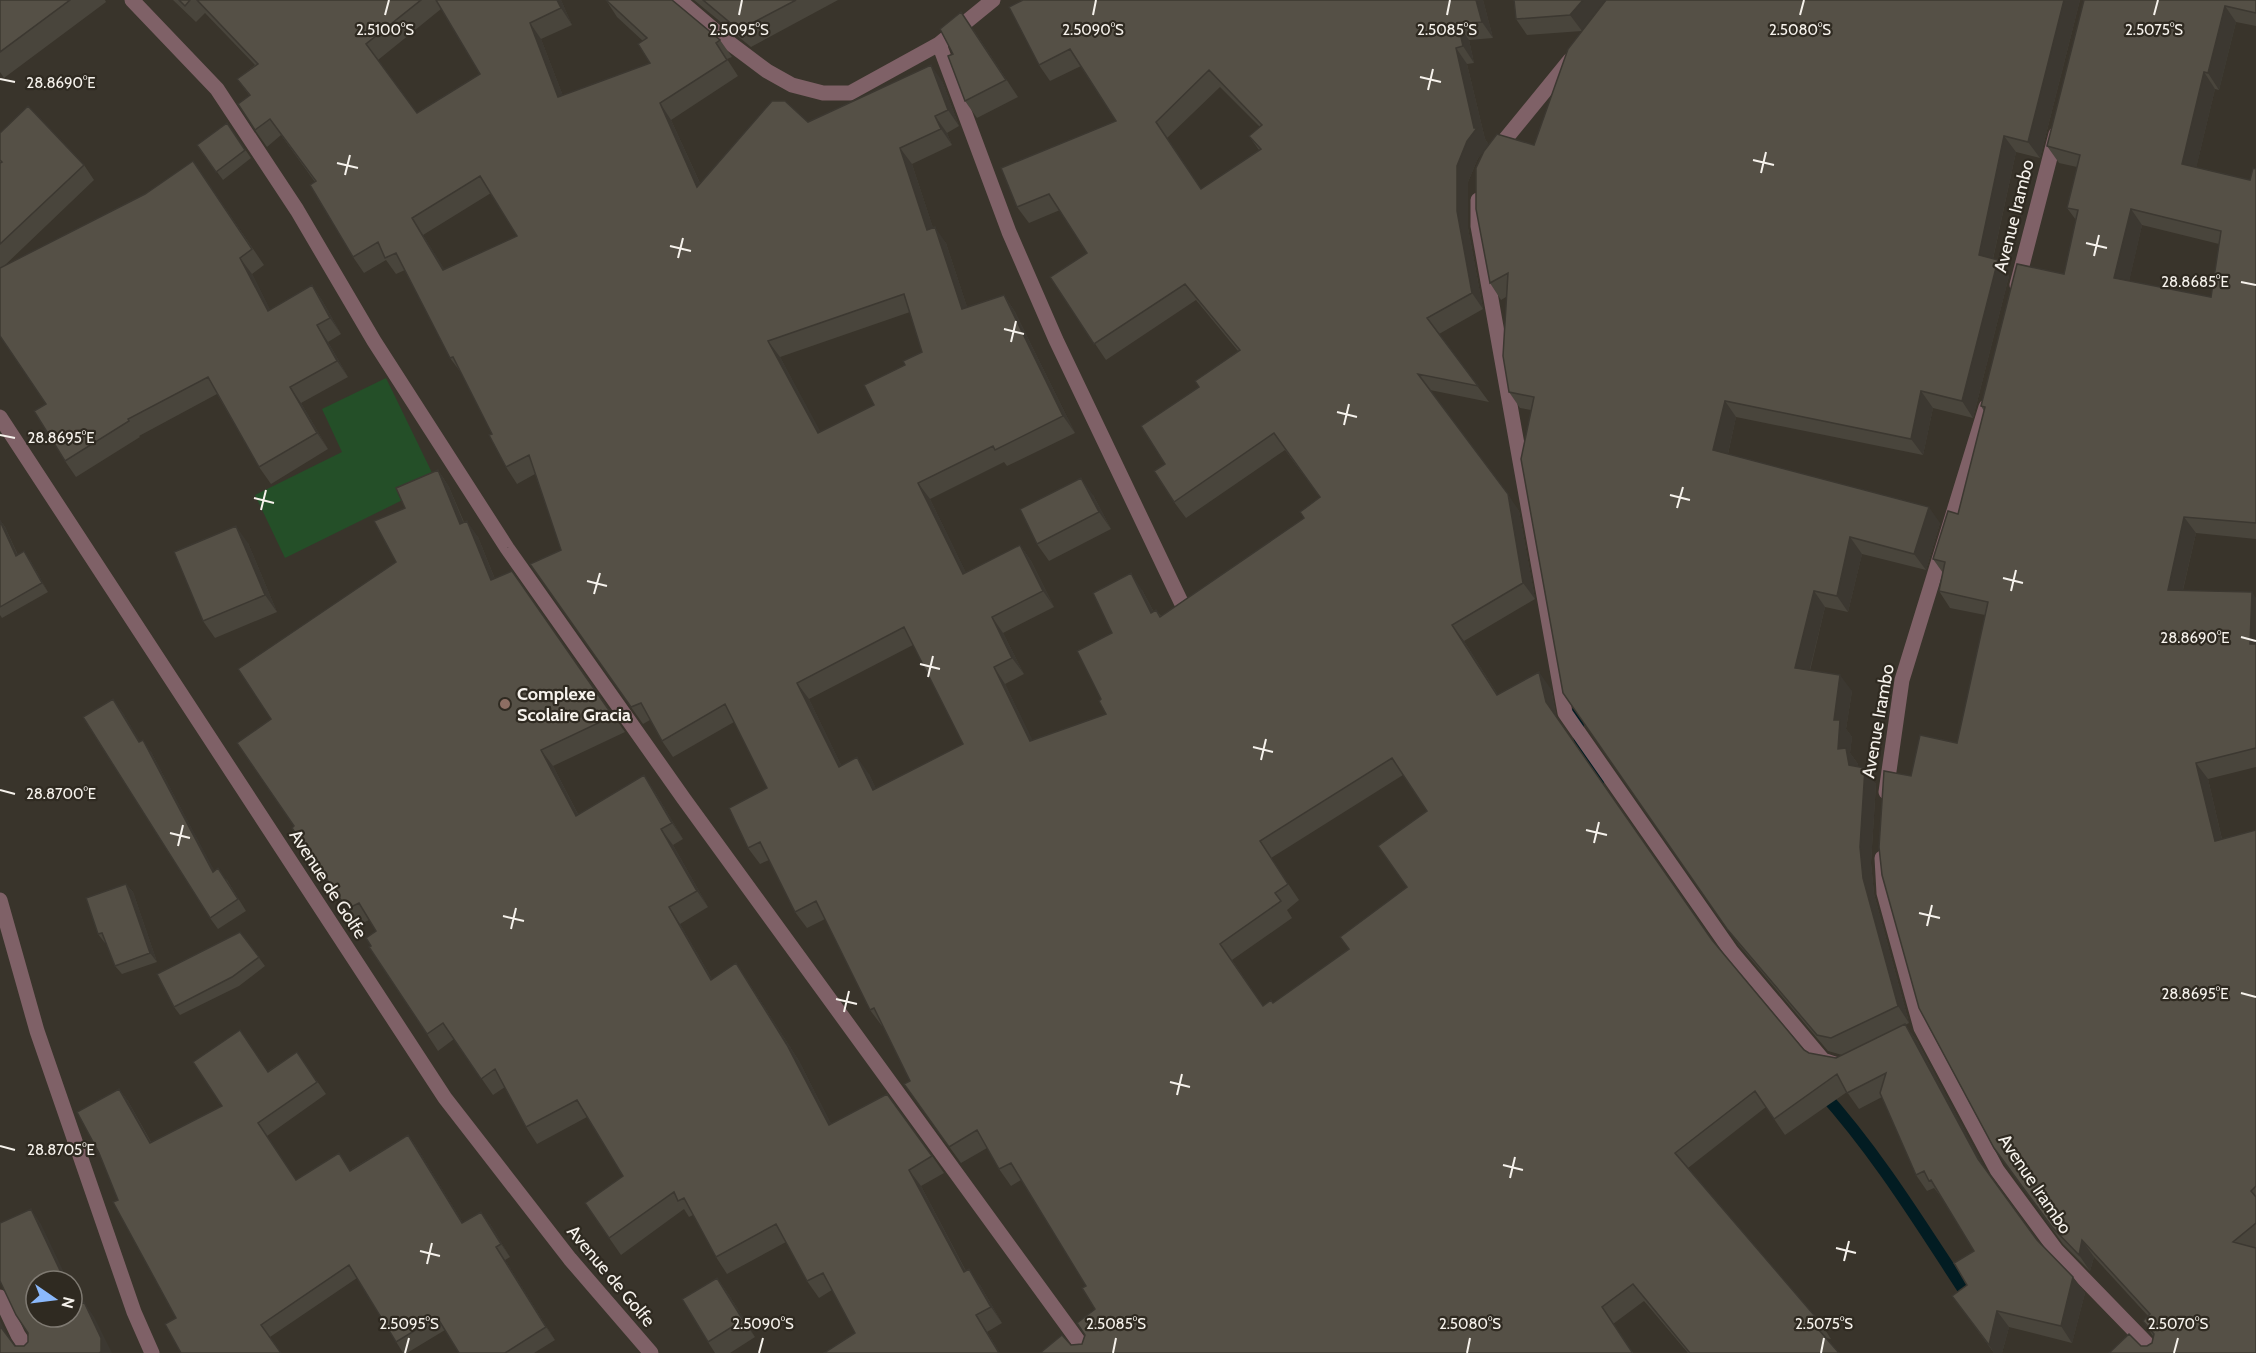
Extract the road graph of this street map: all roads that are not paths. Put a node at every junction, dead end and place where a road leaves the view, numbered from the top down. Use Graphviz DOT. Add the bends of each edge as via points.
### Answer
graph roads {
  1 [pos="132,0"];
  2 [pos="679,0"];
  3 [pos="993,0"];
  4 [pos="939,44"];
  5 [pos="1583,45"];
  6 [pos="2059,121"];
  7 [pos="1487,162"];
  8 [pos="1478,182"];
  9 [pos="2013,301"];
  10 [pos="1990,392"];
  11 [pos="0,417"];
  12 [pos="1181,602"];
  13 [pos="1885,807"];
  14 [pos="1884,841"];
  15 [pos="0,900"];
  16 [pos="1854,1060"];
  17 [pos="0,1297"];
  18 [pos="30,1353"];
  19 [pos="152,1353"];
  20 [pos="651,1353"];
  21 [pos="1087,1353"];
  22 [pos="2156,1353"];
  1 -- 21 [label="street" via="217,89 297,210 374,341 507,548 684,799"];
  2 -- 4 [label="street" via="767,71 792,85 823,93 850,93"];
  3 -- 4 [label="street"];
  4 -- 12 [label="street" via="1009,232"];
  5 -- 7 [label="street"];
  6 -- 9 [label="street, Avenue Irambo"];
  8 -- 16 [label="street" via="1478,226 1565,713 1739,960 1823,1060 1844,1065"];
  10 -- 13 [label="street, Avenue Irambo" via="1902,680"];
  11 -- 20 [label="street, Avenue de Golfe" via="445,1098 570,1259"];
  14 -- 22 [label="street, Avenue Irambo" via="1884,893 1917,1030 2004,1179 2056,1250"];
  15 -- 19 [label="street" via="37,1031 134,1312"];
  17 -- 18 [label="street"];
}
